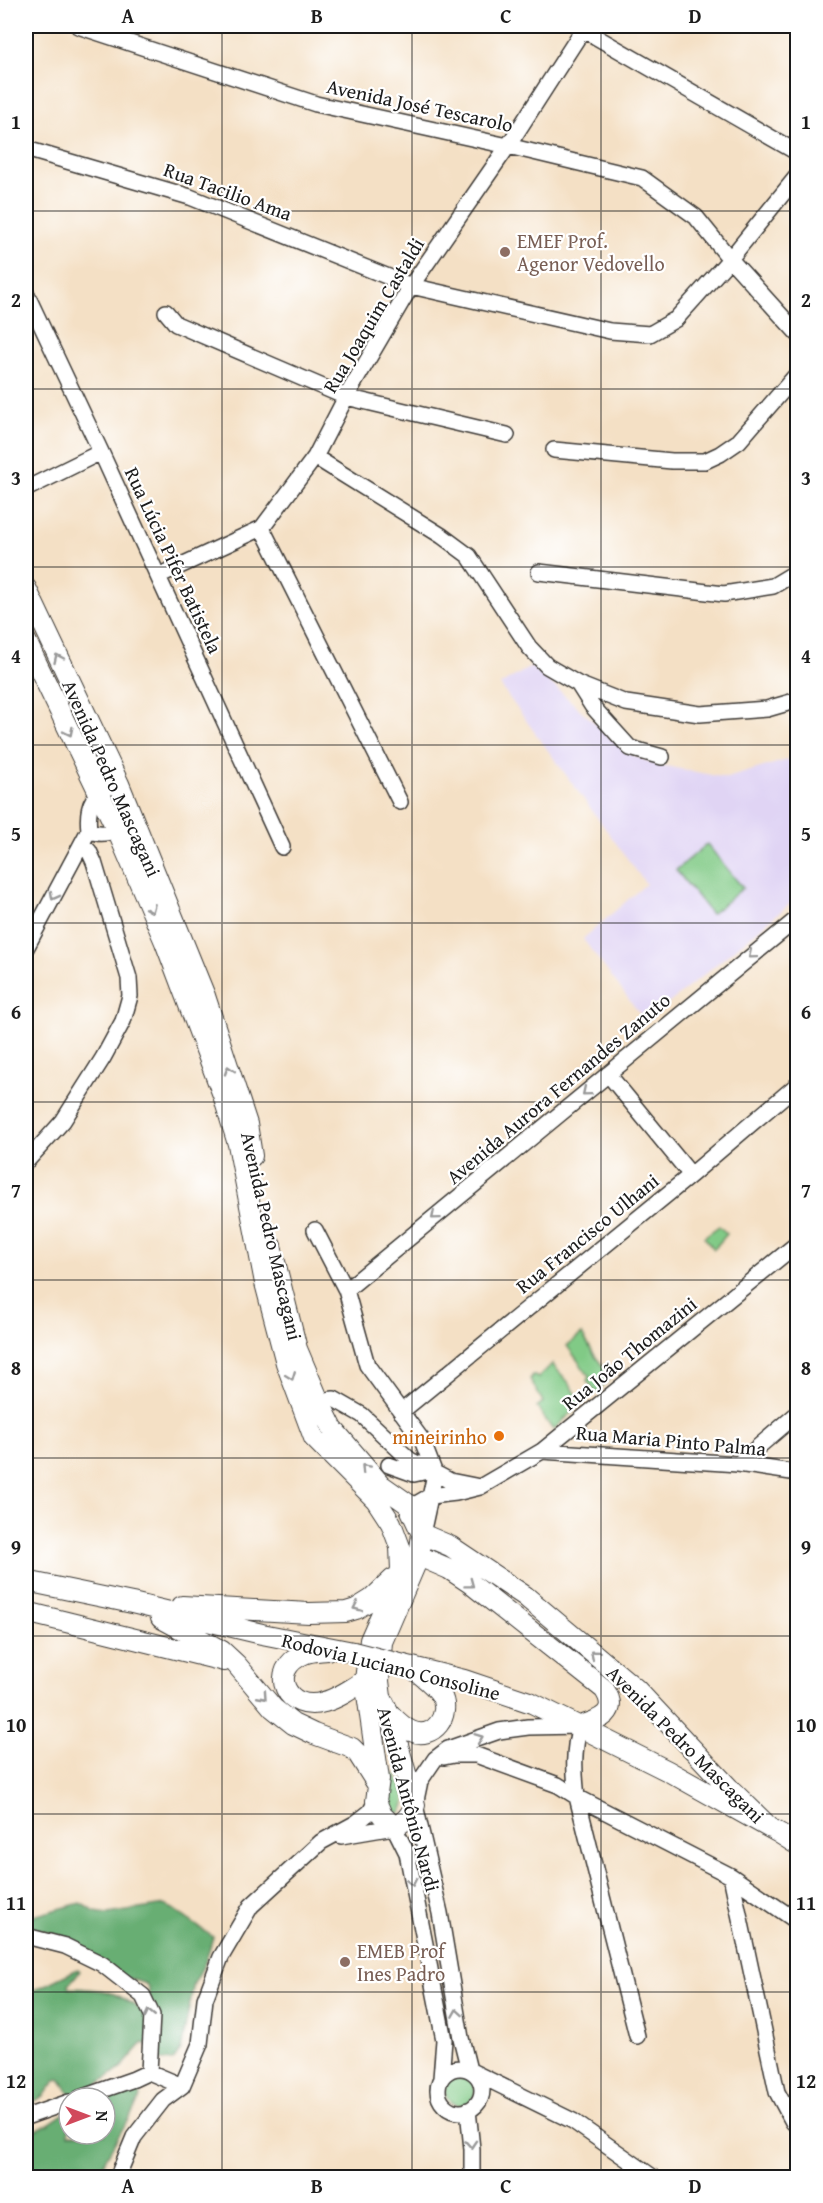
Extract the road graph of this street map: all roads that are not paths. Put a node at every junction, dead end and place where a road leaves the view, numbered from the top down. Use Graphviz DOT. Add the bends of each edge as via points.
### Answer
graph roads {
  1 [pos="78,26"];
  2 [pos="580,27"];
  3 [pos="508,146"];
  4 [pos="26,149"];
  5 [pos="798,153"];
  6 [pos="798,175"];
  7 [pos="730,259"];
  8 [pos="411,286"];
  9 [pos="26,293"];
  10 [pos="166,312"];
  11 [pos="798,334"];
  12 [pos="798,374"];
  13 [pos="346,397"];
  14 [pos="507,435"];
  15 [pos="554,450"];
  16 [pos="101,452"];
  17 [pos="315,457"];
  18 [pos="26,489"];
  19 [pos="262,528"];
  20 [pos="798,571"];
  21 [pos="539,572"];
  22 [pos="158,576"];
  23 [pos="26,588"];
  24 [pos="26,641"];
  25 [pos="578,684"];
  26 [pos="798,700"];
  27 [pos="662,757"];
  28 [pos="119,784"];
  29 [pos="98,794"];
  30 [pos="400,802"];
  31 [pos="125,824"];
  32 [pos="89,830"];
  33 [pos="82,844"];
  34 [pos="282,847"];
  35 [pos="798,918"];
  36 [pos="26,948"];
  37 [pos="608,1074"];
  38 [pos="797,1086"];
  39 [pos="26,1162"];
  40 [pos="691,1175"];
  41 [pos="315,1230"];
  42 [pos="798,1243"];
  43 [pos="346,1290"];
  44 [pos="319,1401"];
  45 [pos="402,1412"];
  46 [pos="798,1413"];
  47 [pos="307,1419"];
  48 [pos="542,1451"];
  49 [pos="738,1464"];
  50 [pos="389,1465"];
  51 [pos="431,1473"];
  52 [pos="798,1473"];
  53 [pos="480,1487"];
  54 [pos="430,1496"];
  55 [pos="376,1500"];
  56 [pos="411,1507"];
  57 [pos="422,1531"];
  58 [pos="400,1547"];
  59 [pos="419,1556"];
  60 [pos="402,1570"];
  61 [pos="26,1581"];
  62 [pos="132,1603"];
  63 [pos="26,1612"];
  64 [pos="345,1650"];
  65 [pos="236,1664"];
  66 [pos="404,1666"];
  67 [pos="365,1680"];
  68 [pos="388,1713"];
  69 [pos="580,1726"];
  70 [pos="435,1759"];
  71 [pos="406,1774"];
  72 [pos="378,1789"];
  73 [pos="577,1797"];
  74 [pos="415,1805"];
  75 [pos="394,1827"];
  76 [pos="770,1828"];
  77 [pos="321,1842"];
  78 [pos="798,1845"];
  79 [pos="731,1876"];
  80 [pos="798,1922"];
  81 [pos="26,1936"];
  82 [pos="637,2036"];
  83 [pos="471,2071"];
  84 [pos="149,2072"];
  85 [pos="441,2078"];
  86 [pos="112,2086"];
  87 [pos="182,2086"];
  88 [pos="515,2094"];
  89 [pos="57,2106"];
  90 [pos="469,2110"];
  91 [pos="26,2117"];
  92 [pos="798,2127"];
  93 [pos="117,2178"];
  94 [pos="472,2178"];
  95 [pos="654,2178"];
  1 -- 3 [label="street, Avenida José Tescarolo" via="316,104"];
  2 -- 3 [label="street, Rua Joaquim Castaldi"];
  2 -- 5 [label="street"];
  3 -- 7 [label="street, Avenida José Tescarolo" via="642,178 696,216"];
  3 -- 8 [label="street, Rua Joaquim Castaldi"];
  4 -- 8 [label="street, Rua Tacilio Ama" via="190,196"];
  6 -- 7 [label="street, Rua Tacilio Ama"];
  7 -- 8 [label="street, Rua Tacilio Ama" via="676,319 650,334 610,332"];
  7 -- 11 [label="street, Avenida José Tescarolo"];
  8 -- 13 [label="street, Rua Joaquim Castaldi"];
  9 -- 16 [label="street, Rua Lúcia Pifer Batistela"];
  10 -- 13 [label="street" via="176,324"];
  12 -- 15 [label="street" via="739,441 705,461"];
  13 -- 14 [label="street"];
  13 -- 17 [label="street, Rua Joaquim Castaldi"];
  16 -- 18 [label="street"];
  16 -- 22 [label="street, Rua Lúcia Pifer Batistela"];
  17 -- 19 [label="street, Rua Joaquim Castaldi"];
  17 -- 25 [label="street" via="469,556 529,647 547,666"];
  19 -- 22 [label="street, Rua Joaquim Castaldi"];
  19 -- 30 [label="street"];
  20 -- 21 [label="street" via="773,586 724,594"];
  22 -- 34 [label="street, Rua Lúcia Pifer Batistela"];
  28 -- 23 [label="main road, Avenida Pedro Mascagani, one-way"];
  24 -- 29 [label="main road, Avenida Pedro Mascagani, one-way"];
  25 -- 26 [label="street" via="626,703 700,714 767,709"];
  25 -- 27 [label="street" via="592,706 630,748"];
  28 -- 29 [label="street"];
  28 -- 31 [label="main road, Avenida Pedro Mascagani"];
  29 -- 31 [label="main road, Avenida Pedro Mascagani"];
  29 -- 32 [label="street" via="87,815"];
  31 -- 32 [label="street" via="108,834"];
  44 -- 31 [label="main road, Avenida Pedro Mascagani, one-way" via="297,1349 275,1265 247,1124 205,996"];
  31 -- 47 [label="main road, Avenida Pedro Mascagani, one-way" via="238,1144 267,1293 286,1363"];
  32 -- 33 [label="street"];
  33 -- 36 [label="street, one-way"];
  33 -- 39 [label="street" via="94,862 129,978 130,996 123,1021 103,1058 63,1121"];
  35 -- 37 [label="street, Avenida Aurora Fernandes Zanuto, one-way"];
  37 -- 40 [label="street"];
  37 -- 43 [label="street, Avenida Aurora Fernandes Zanuto, one-way"];
  38 -- 40 [label="street, Rua Francisco Ulhani"];
  40 -- 45 [label="street, Rua Francisco Ulhani"];
  41 -- 43 [label="street"];
  42 -- 48 [label="street, Rua João Thomazini"];
  43 -- 45 [label="street" via="367,1365"];
  44 -- 47 [label="main road"];
  44 -- 51 [label="street" via="334,1399 362,1415 410,1460"];
  56 -- 44 [label="main road, Avenida Pedro Mascagani, one-way" via="381,1485 355,1457 333,1429"];
  45 -- 51 [label="street" via="422,1440"];
  46 -- 49 [label="street"];
  47 -- 55 [label="main road, Avenida Pedro Mascagani" via="314,1438"];
  48 -- 49 [label="street, Rua Maria Pinto Palma"];
  48 -- 53 [label="street, Rua João Thomazini"];
  49 -- 52 [label="street, Rua Maria Pinto Palma"];
  50 -- 51 [label="street" via="414,1474"];
  51 -- 53 [label="street"];
  51 -- 54 [label="street"];
  53 -- 54 [label="street, Rua João Thomazini"];
  54 -- 56 [label="street"];
  54 -- 57 [label="street"];
  55 -- 56 [label="main road" via="391,1507"];
  55 -- 58 [label="main road, Avenida Pedro Mascagani"];
  56 -- 57 [label="main road, Avenida Pedro Mascagani"];
  57 -- 58 [label="main road"];
  57 -- 59 [label="main road, Avenida Antônio Nardi"];
  76 -- 57 [label="main road, Avenida Pedro Mascagani, one-way" via="637,1690 525,1596"];
  58 -- 60 [label="main road, Avenida Pedro Mascagani"];
  59 -- 68 [label="main road, Avenida Antônio Nardi" via="382,1642 379,1681"];
  59 -- 69 [label="main road, Avenida Pedro Mascagani, one-way" via="470,1583 604,1689 609,1696 608,1712 601,1719"];
  60 -- 62 [label="main road, one-way" via="364,1604 331,1614"];
  60 -- 67 [label="main road, Avenida Antônio Nardi" via="370,1640"];
  61 -- 62 [label="main road, Rodovia Luciano Consoline"];
  62 -- 64 [label="main road, Rodovia Luciano Consoline"];
  62 -- 65 [label="main road" via="208,1642"];
  63 -- 65 [label="main road"];
  64 -- 66 [label="main road, Rodovia Luciano Consoline, bridge"];
  64 -- 67 [label="main road" via="305,1654 290,1663 284,1677 288,1693 298,1701 316,1704"];
  65 -- 72 [label="main road, one-way" via="285,1718 352,1748"];
  66 -- 68 [label="main road" via="440,1693 445,1710 440,1723 431,1731 417,1733"];
  66 -- 69 [label="main road, Rodovia Luciano Consoline" via="464,1680 532,1703"];
  67 -- 72 [label="main road, Avenida Antônio Nardi"];
  68 -- 71 [label="main road, Avenida Antônio Nardi"];
  70 -- 69 [label="street, one-way" via="448,1749 499,1731"];
  69 -- 73 [label="street" via="575,1743"];
  69 -- 76 [label="main road, Rodovia Luciano Consoline"];
  70 -- 73 [label="street" via="476,1755 558,1785"];
  70 -- 74 [label="street" via="420,1781"];
  71 -- 72 [label="main road" via="391,1769 384,1772"];
  71 -- 74 [label="main road, Avenida Antônio Nardi"];
  72 -- 75 [label="main road, Avenida Antônio Nardi" via="382,1815"];
  72 -- 77 [label="street" via="370,1812"];
  73 -- 79 [label="street"];
  73 -- 82 [label="street"];
  74 -- 75 [label="main road" via="411,1815"];
  83 -- 74 [label="street, Avenida Antônio Nardi, one-way"];
  75 -- 77 [label="street"];
  75 -- 85 [label="street, Avenida Antônio Nardi, one-way" via="406,1853 444,2040"];
  76 -- 78 [label="main road, Rodovia Luciano Consoline"];
  77 -- 87 [label="street" via="251,1906 221,1957 205,1999 200,2044"];
  79 -- 80 [label="street"];
  79 -- 92 [label="street" via="777,2092"];
  84 -- 81 [label="street, one-way" via="152,2015 143,1996 102,1964 65,1946"];
  83 -- 85 [label="street" via="452,2069"];
  83 -- 88 [label="street"];
  83 -- 90 [label="street" via="478,2078 481,2091"];
  84 -- 86 [label="street"];
  84 -- 87 [label="street"];
  85 -- 90 [label="street" via="438,2093 445,2106"];
  87 -- 93 [label="street" via="163,2100 134,2137"];
  88 -- 90 [label="street" via="490,2098"];
  88 -- 95 [label="street" via="573,2121"];
  89 -- 91 [label="street"];
  90 -- 94 [label="street, one-way"];
}
